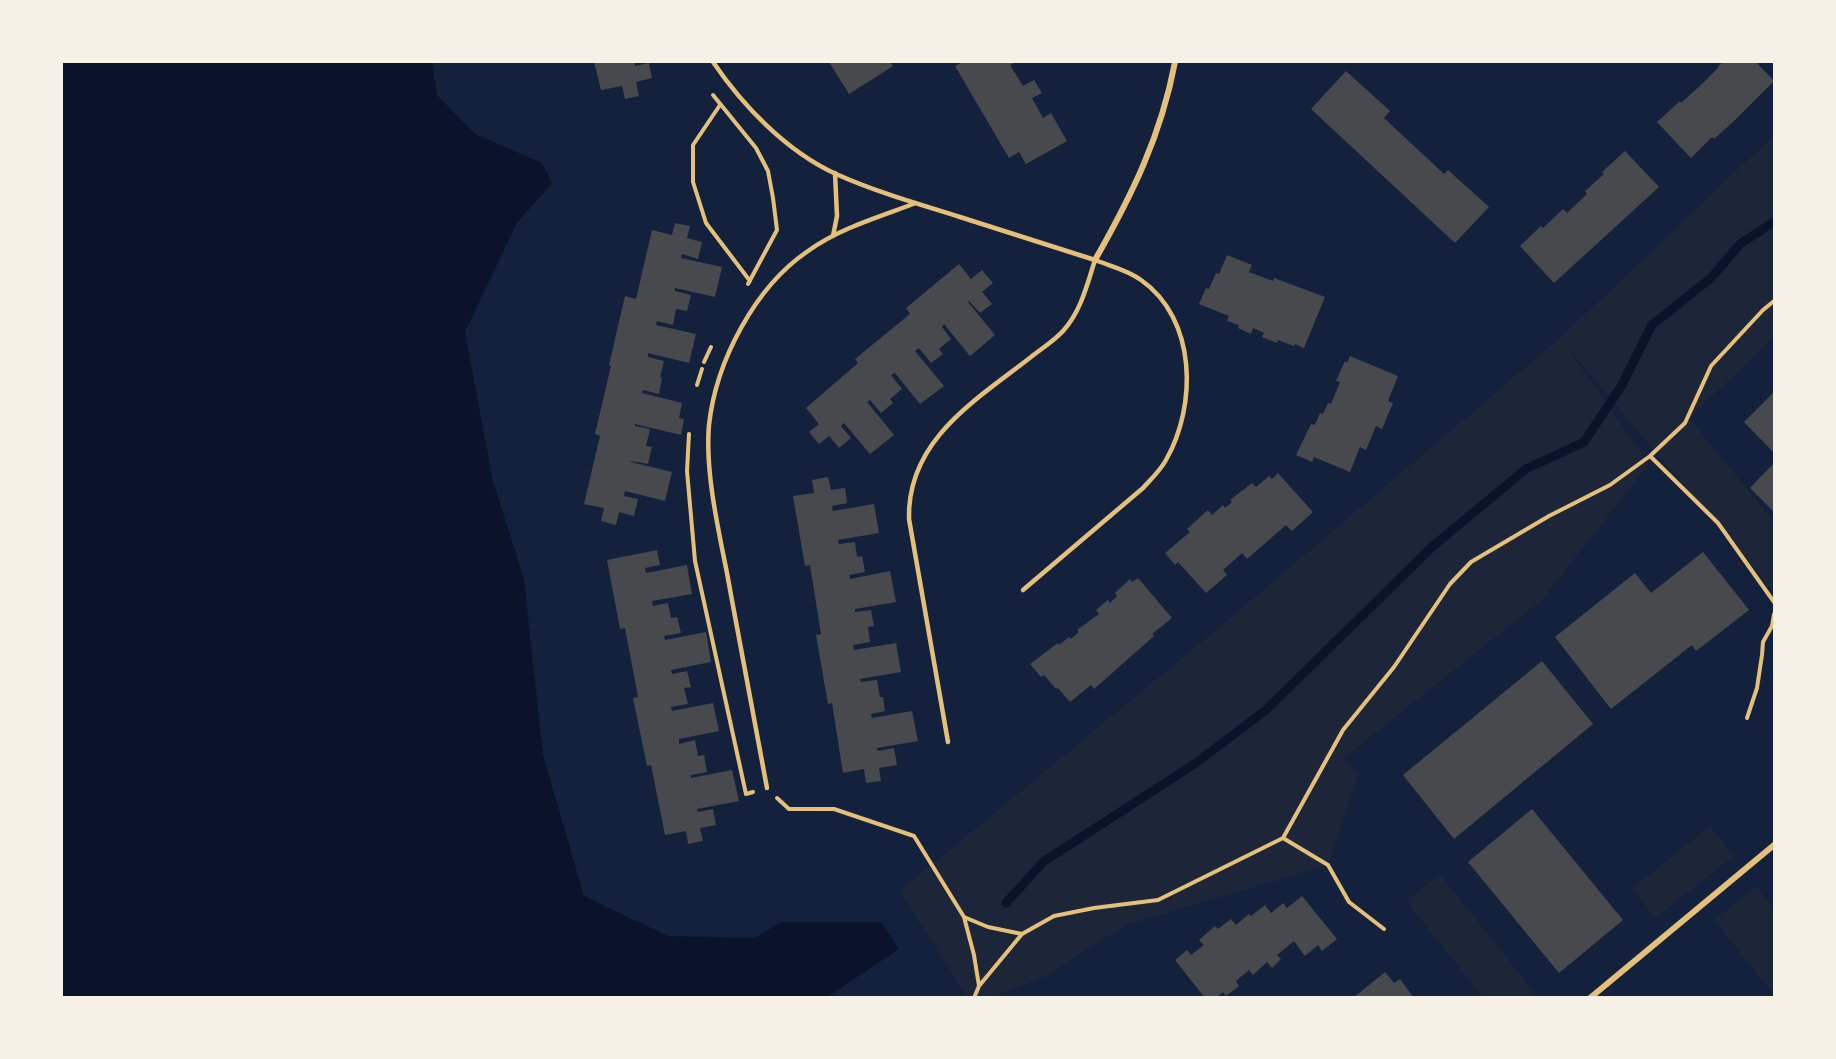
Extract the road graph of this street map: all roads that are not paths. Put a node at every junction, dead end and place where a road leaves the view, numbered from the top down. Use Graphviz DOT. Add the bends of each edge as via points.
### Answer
graph roads {
  1 [pos="712,62"];
  2 [pos="1175,62"];
  3 [pos="835,173"];
  4 [pos="916,203"];
  5 [pos="833,236"];
  6 [pos="1095,260"];
  7 [pos="1023,590"];
  8 [pos="948,742"];
  9 [pos="767,788"];
  10 [pos="1774,845"];
  11 [pos="1590,998"];
  1 -- 3 [label="lane" via="770,128"];
  2 -- 6 [label="street" via="1142,172"];
  3 -- 4 [label="lane"];
  3 -- 5 [label="lane" via="837,216"];
  4 -- 5 [label="lane"];
  4 -- 6 [label="lane"];
  5 -- 9 [label="lane" via="807,251 761,296 727,359 709,427 716,509"];
  6 -- 7 [label="lane" via="1141,279 1160,297 1182,343 1186,397 1176,440 1164,463 1143,488"];
  6 -- 8 [label="lane" via="1079,307 1063,331 942,430 923,456 912,485 910,528"];
  10 -- 11 [label="street"];
}
